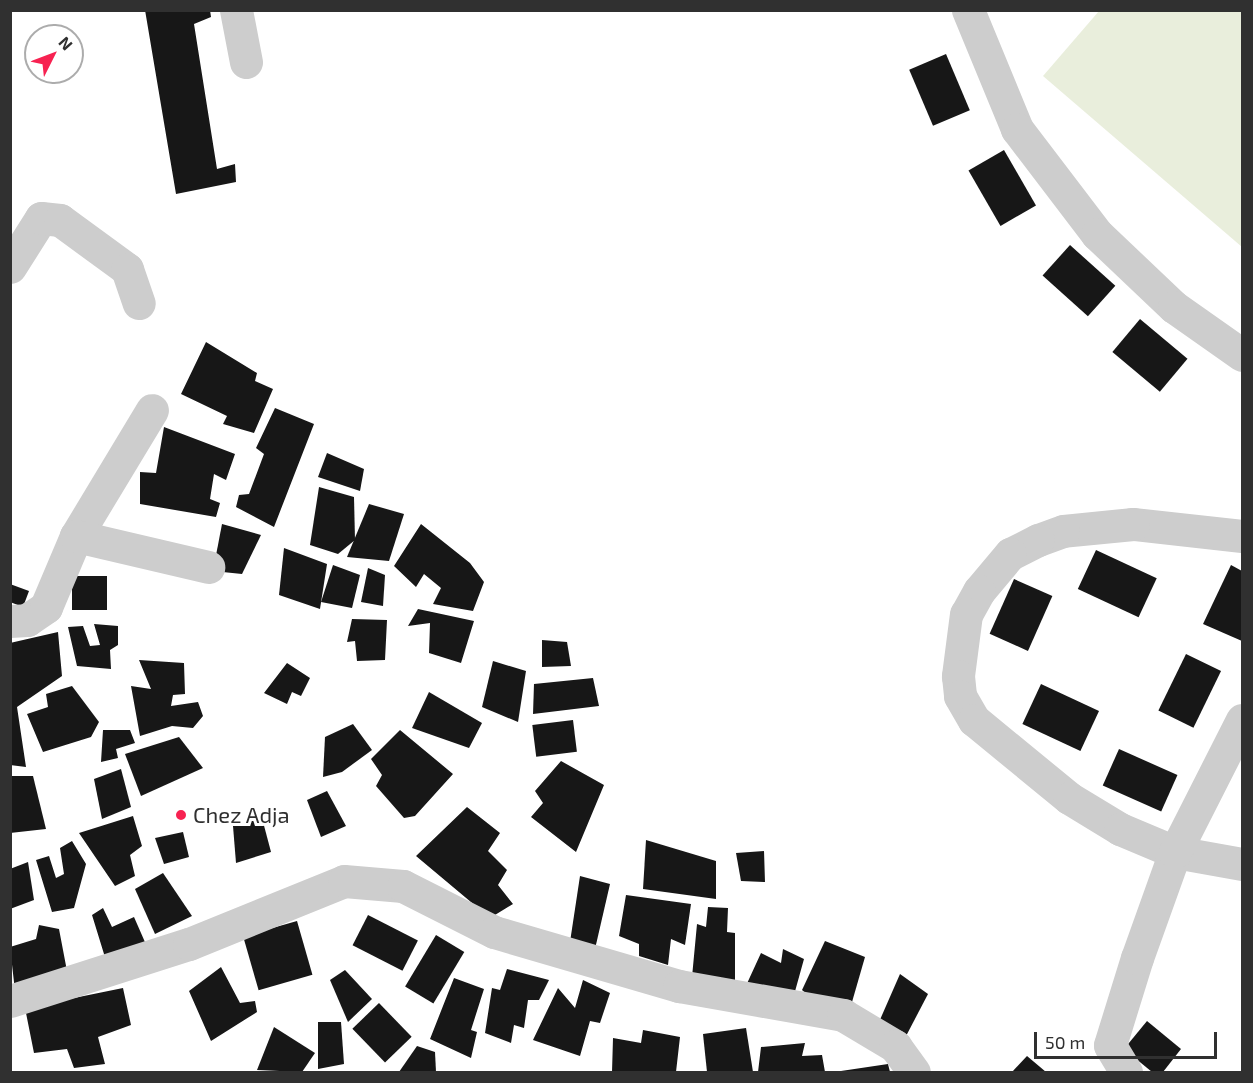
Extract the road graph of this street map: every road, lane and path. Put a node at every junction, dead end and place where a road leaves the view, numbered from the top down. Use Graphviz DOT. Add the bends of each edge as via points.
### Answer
graph roads {
  1 [pos="236,10"];
  2 [pos="968,10"];
  3 [pos="246,62"];
  4 [pos="10,267"];
  5 [pos="139,303"];
  6 [pos="1242,355"];
  7 [pos="152,411"];
  8 [pos="76,536"];
  9 [pos="1242,536"];
  10 [pos="208,567"];
  11 [pos="10,621"];
  12 [pos="1242,720"];
  13 [pos="1175,852"];
  14 [pos="1242,864"];
  15 [pos="10,1001"];
  16 [pos="914,1072"];
  17 [pos="1126,1072"];
  1 -- 3 [label="street"];
  2 -- 6 [label="street" via="1017,129 1096,234 1174,306"];
  4 -- 5 [label="street" via="40,218 60,220 127,269"];
  7 -- 8 [label="street"];
  8 -- 10 [label="street"];
  8 -- 11 [label="street" via="46,607 27,620"];
  9 -- 13 [label="street" via="1133,524 1063,531 1010,554 989,575 963,626 960,696 974,720 1070,798 1120,829"];
  12 -- 13 [label="street"];
  13 -- 14 [label="street"];
  13 -- 17 [label="street" via="1110,1046"];
  15 -- 16 [label="street" via="189,945 344,881 404,886 494,932 679,986 843,1015 895,1046"];
}
